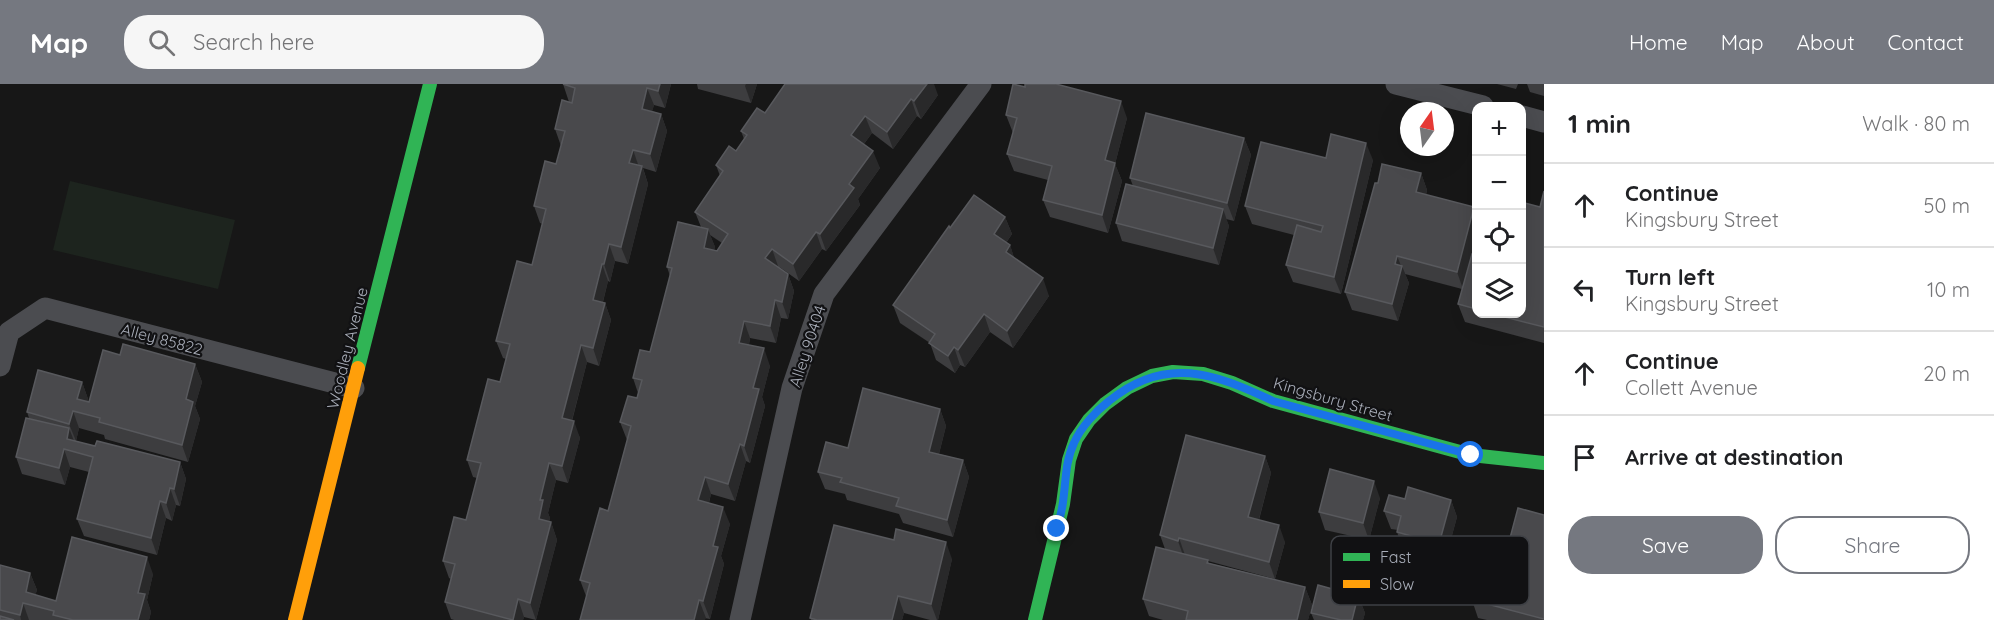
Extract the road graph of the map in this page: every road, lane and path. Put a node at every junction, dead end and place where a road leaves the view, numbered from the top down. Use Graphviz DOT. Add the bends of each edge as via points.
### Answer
graph roads {
  1 [pos="430,84"];
  2 [pos="981,84"];
  3 [pos="1395,84"];
  4 [pos="1472,103"];
  5 [pos="1526,117"];
  6 [pos="1544,122"];
  7 [pos="0,366"];
  8 [pos="354,387"];
  9 [pos="1544,463"];
  10 [pos="295,620"];
  11 [pos="740,620"];
  12 [pos="1035,620"];
  1 -- 8 [label="street, Woodley Avenue"];
  2 -- 11 [label="lane, Alley 90404" via="824,294 792,388"];
  3 -- 4 [label="lane"];
  5 -- 6 [label="lane"];
  7 -- 8 [label="lane, Alley 85822" via="9,332 45,308"];
  8 -- 10 [label="street, Woodley Avenue"];
  9 -- 12 [label="street, Kingsbury Street" via="1471,455 1273,401 1243,386 1209,376 1158,374 1103,405 1074,443"];
}
